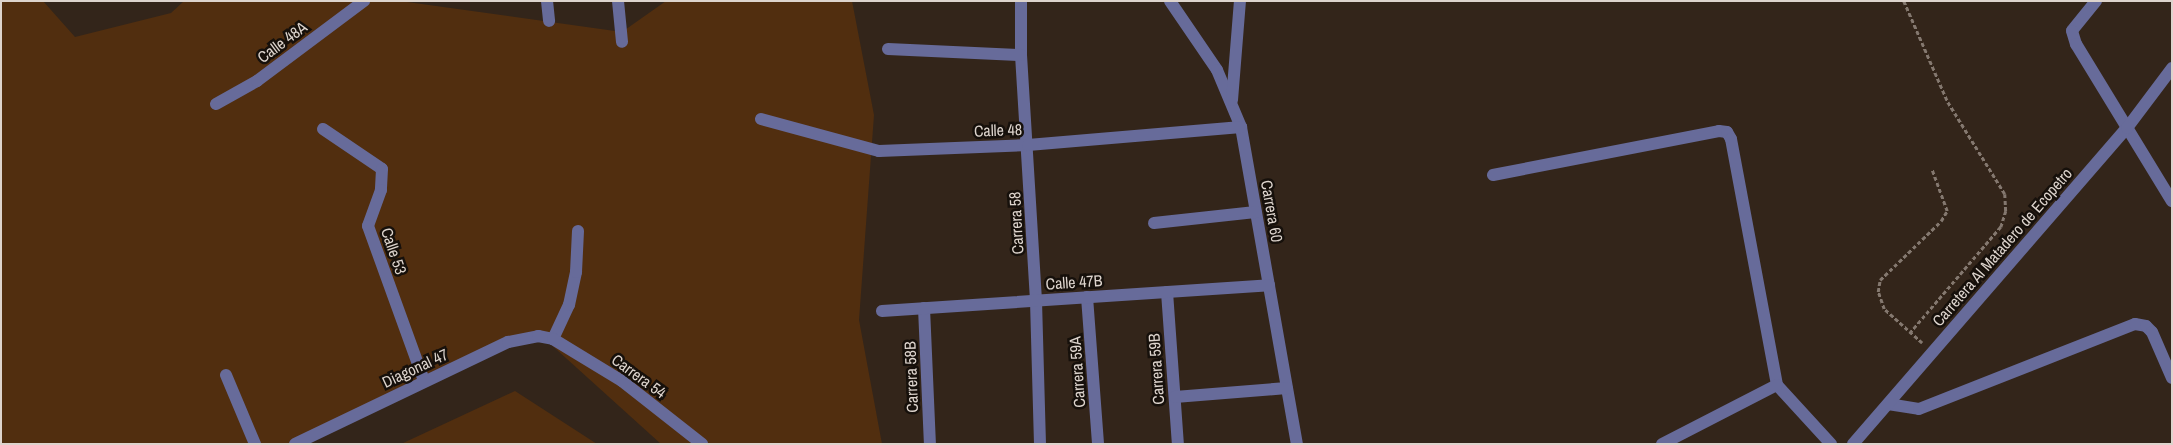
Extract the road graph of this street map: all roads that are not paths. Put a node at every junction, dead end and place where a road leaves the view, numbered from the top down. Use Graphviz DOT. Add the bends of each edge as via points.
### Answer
graph roads {
  1 [pos="364,1"];
  2 [pos="547,1"];
  3 [pos="618,1"];
  4 [pos="1021,1"];
  5 [pos="1170,1"];
  6 [pos="1240,1"];
  7 [pos="2096,1"];
  8 [pos="549,21"];
  9 [pos="622,42"];
  10 [pos="888,49"];
  11 [pos="1021,54"];
  12 [pos="2172,68"];
  13 [pos="1232,102"];
  14 [pos="216,104"];
  15 [pos="760,119"];
  16 [pos="1241,127"];
  17 [pos="2127,128"];
  18 [pos="323,129"];
  19 [pos="1028,145"];
  20 [pos="1493,175"];
  21 [pos="2172,201"];
  22 [pos="1255,212"];
  23 [pos="1154,223"];
  24 [pos="578,231"];
  25 [pos="1269,285"];
  26 [pos="1167,292"];
  27 [pos="1087,297"];
  28 [pos="1036,301"];
  29 [pos="924,308"];
  30 [pos="882,311"];
  31 [pos="553,339"];
  32 [pos="226,375"];
  33 [pos="2172,378"];
  34 [pos="424,381"];
  35 [pos="1776,385"];
  36 [pos="1287,388"];
  37 [pos="1175,397"];
  38 [pos="1888,404"];
  39 [pos="255,444"];
  40 [pos="295,444"];
  41 [pos="702,444"];
  42 [pos="930,444"];
  43 [pos="1040,444"];
  44 [pos="1098,444"];
  45 [pos="1178,444"];
  46 [pos="1296,444"];
  47 [pos="1662,444"];
  48 [pos="1830,444"];
  49 [pos="1854,444"];
  1 -- 14 [label="street, Calle 48A" via="257,82"];
  2 -- 8 [label="street"];
  3 -- 9 [label="street"];
  4 -- 11 [label="street, Carrera 58"];
  5 -- 13 [label="street, Carrera 60" via="1217,70"];
  6 -- 13 [label="street"];
  7 -- 17 [label="street" via="2072,31 2076,44"];
  10 -- 11 [label="street"];
  11 -- 19 [label="street, Carrera 58"];
  12 -- 17 [label="street, Carretera Al Matadero de Ecopetro"];
  13 -- 16 [label="street, Carrera 60"];
  15 -- 19 [label="street, Calle 48" via="879,151"];
  16 -- 19 [label="street, Calle 48"];
  16 -- 22 [label="street, Carrera 60"];
  17 -- 21 [label="street"];
  17 -- 38 [label="street, Carretera Al Matadero de Ecopetro"];
  18 -- 34 [label="street, Calle 53" via="382,169 381,190 368,226"];
  19 -- 28 [label="street, Carrera 58"];
  20 -- 35 [label="street" via="1727,132 1731,139"];
  22 -- 23 [label="street"];
  22 -- 25 [label="street, Carrera 60"];
  24 -- 31 [label="street" via="576,272 569,305"];
  25 -- 26 [label="street, Calle 47B"];
  25 -- 36 [label="street, Carrera 60"];
  26 -- 27 [label="street, Calle 47B"];
  26 -- 37 [label="street, Carrera 59B"];
  27 -- 28 [label="street, Calle 47B"];
  27 -- 44 [label="street, Carrera 59A"];
  28 -- 29 [label="street, Calle 47B"];
  28 -- 43 [label="street, Carrera 58"];
  29 -- 30 [label="street, Calle 47B"];
  29 -- 42 [label="street, Carrera 58B"];
  31 -- 34 [label="street, Diagonal 47" via="538,336 516,340"];
  31 -- 41 [label="street, Carrera 54" via="622,381"];
  32 -- 39 [label="street"];
  33 -- 38 [label="street" via="2152,332 2146,326 2136,324 1919,409"];
  34 -- 40 [label="street, Diagonal 47"];
  35 -- 47 [label="street"];
  35 -- 48 [label="street"];
  36 -- 37 [label="street"];
  36 -- 46 [label="street, Carrera 60"];
  37 -- 45 [label="street, Carrera 59B"];
  38 -- 49 [label="street, Carretera Al Matadero de Ecopetro"];
}
